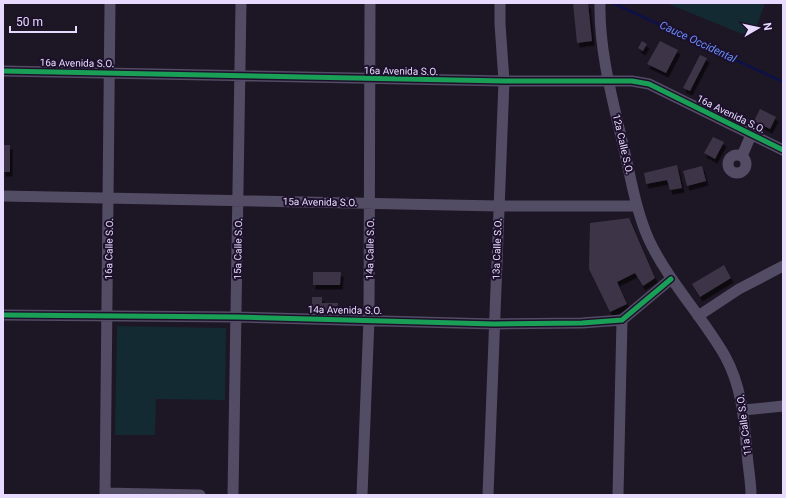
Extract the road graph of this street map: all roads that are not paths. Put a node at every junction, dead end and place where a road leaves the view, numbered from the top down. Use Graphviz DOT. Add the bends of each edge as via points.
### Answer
graph roads {
  1 [pos="110,3"];
  2 [pos="242,3"];
  3 [pos="370,3"];
  4 [pos="500,3"];
  5 [pos="600,3"];
  6 [pos="3,71"];
  7 [pos="110,73"];
  8 [pos="241,76"];
  9 [pos="370,79"];
  10 [pos="608,81"];
  11 [pos="504,82"];
  12 [pos="750,135"];
  13 [pos="783,150"];
  14 [pos="742,156"];
  15 [pos="3,196"];
  16 [pos="110,197"];
  17 [pos="239,200"];
  18 [pos="370,203"];
  19 [pos="498,206"];
  20 [pos="637,206"];
  21 [pos="783,267"];
  22 [pos="671,279"];
  23 [pos="3,315"];
  24 [pos="108,315"];
  25 [pos="698,316"];
  26 [pos="237,317"];
  27 [pos="369,319"];
  28 [pos="622,320"];
  29 [pos="494,324"];
  30 [pos="783,406"];
  31 [pos="744,410"];
  32 [pos="105,494"];
  33 [pos="200,495"];
  34 [pos="233,495"];
  35 [pos="362,495"];
  36 [pos="488,495"];
  37 [pos="618,495"];
  38 [pos="751,495"];
  1 -- 7 [label="street, 16a Calle S.O."];
  2 -- 8 [label="street, 15a Calle S.O."];
  3 -- 9 [label="street, 14a Calle S.O."];
  4 -- 11 [label="street, 13a Calle S.O."];
  5 -- 10 [label="street, 12a Calle S.O." via="599,26"];
  6 -- 7 [label="street, 16a Avenida S.O."];
  7 -- 8 [label="street, 16a Avenida S.O."];
  7 -- 16 [label="street, 16a Calle S.O."];
  8 -- 9 [label="street, 16a Avenida S.O."];
  8 -- 17 [label="street, 15a Calle S.O."];
  9 -- 11 [label="street, 16a Avenida S.O."];
  9 -- 18 [label="street, 14a Calle S.O."];
  10 -- 11 [label="street, 16a Avenida S.O."];
  10 -- 12 [label="street, 16a Avenida S.O." via="649,84"];
  10 -- 20 [label="street, 12a Calle S.O."];
  11 -- 19 [label="street, 13a Calle S.O."];
  12 -- 13 [label="street, 16a Avenida S.O."];
  12 -- 14 [label="street"];
  15 -- 16 [label="street, 15a Avenida S.O."];
  16 -- 17 [label="street, 15a Avenida S.O."];
  16 -- 24 [label="street, 16a Calle S.O."];
  17 -- 18 [label="street, 15a Avenida S.O."];
  17 -- 26 [label="street, 15a Calle S.O."];
  18 -- 19 [label="street, 15a Avenida S.O."];
  18 -- 27 [label="street, 14a Calle S.O."];
  19 -- 20 [label="street, 15a Avenida S.O."];
  19 -- 29 [label="street, 13a Calle S.O."];
  20 -- 22 [label="street, 12a Calle S.O." via="649,239"];
  21 -- 25 [label="street" via="739,289"];
  22 -- 25 [label="street, 11a Calle S.O."];
  22 -- 28 [label="street"];
  23 -- 24 [label="street, 14a Avenida S.O."];
  24 -- 26 [label="street, 14a Avenida S.O."];
  24 -- 32 [label="street, 16a Calle S.O."];
  25 -- 31 [label="street, 11a Calle S.O." via="725,356 739,387"];
  26 -- 27 [label="street, 14a Avenida S.O."];
  26 -- 34 [label="street, 15a Calle S.O."];
  27 -- 29 [label="street, 14a Avenida S.O."];
  27 -- 35 [label="street, 14a Calle S.O."];
  28 -- 29 [label="street, 14a Avenida S.O."];
  28 -- 37 [label="street"];
  29 -- 36 [label="street, 13a Calle S.O."];
  30 -- 31 [label="street"];
  31 -- 38 [label="street, 11a Calle S.O."];
  32 -- 33 [label="street"];
}
